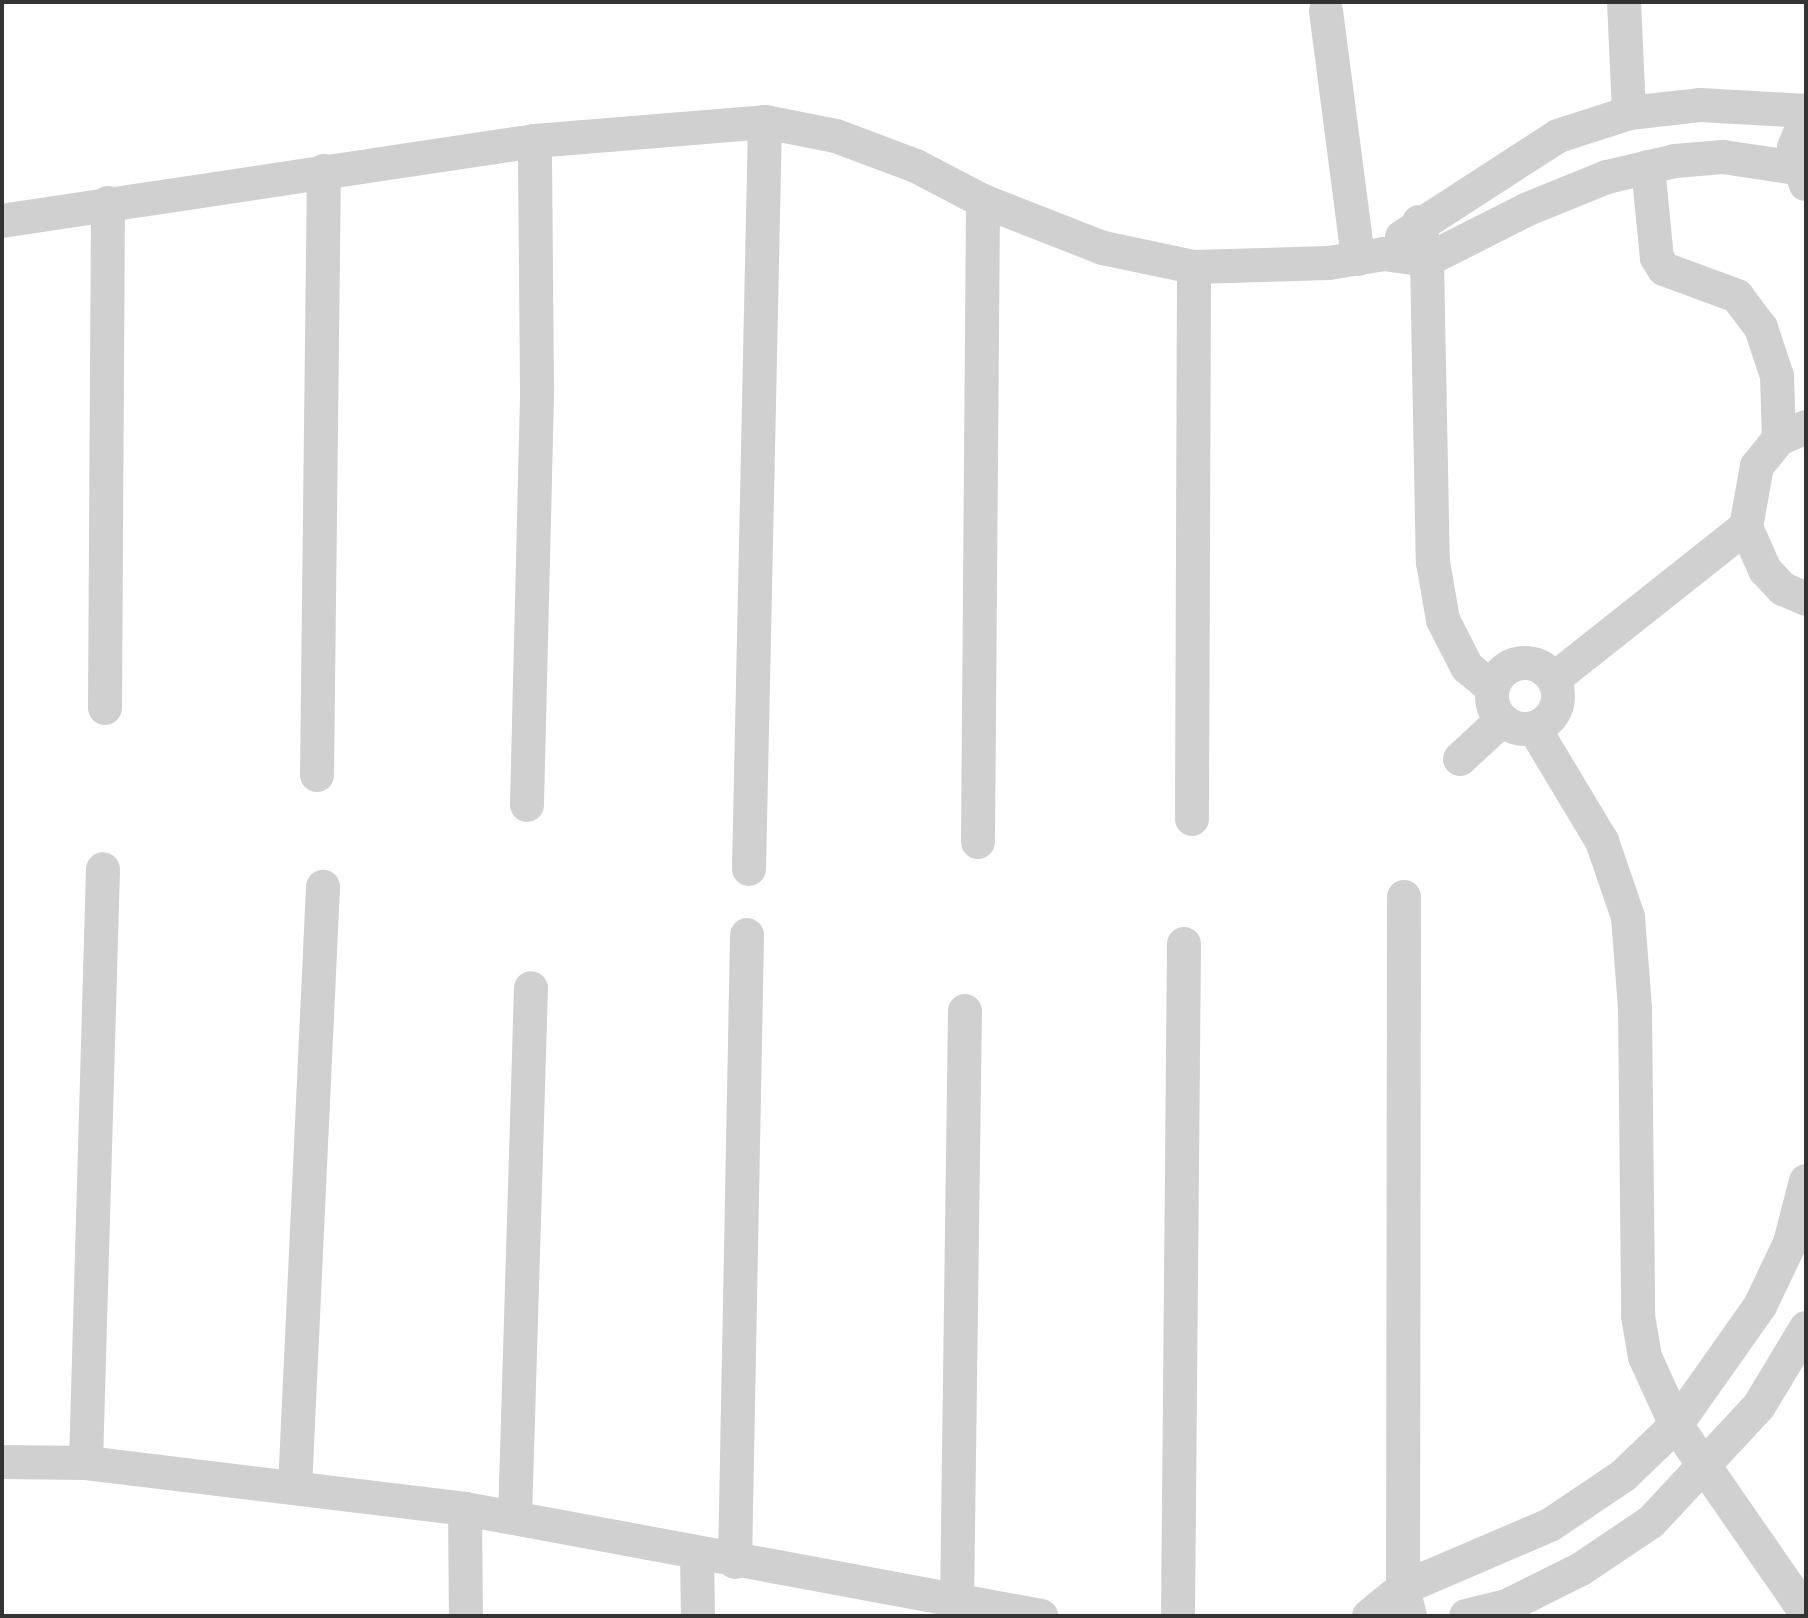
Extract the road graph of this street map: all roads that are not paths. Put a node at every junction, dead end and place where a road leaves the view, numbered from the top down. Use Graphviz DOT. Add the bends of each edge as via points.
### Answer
graph roads {
  1 [pos="1624,2"];
  2 [pos="1326,11"];
  3 [pos="1806,111"];
  4 [pos="1629,113"];
  5 [pos="1806,118"];
  6 [pos="765,122"];
  7 [pos="535,141"];
  8 [pos="1648,167"];
  9 [pos="324,171"];
  10 [pos="1802,176"];
  11 [pos="983,201"];
  12 [pos="108,203"];
  13 [pos="2,221"];
  14 [pos="1419,222"];
  15 [pos="1371,257"];
  16 [pos="1427,260"];
  17 [pos="1194,267"];
  18 [pos="1792,433"];
  19 [pos="1746,527"];
  20 [pos="1806,599"];
  21 [pos="1554,679"];
  22 [pos="1492,688"];
  23 [pos="105,708"];
  24 [pos="1501,721"];
  25 [pos="1534,728"];
  26 [pos="1460,759"];
  27 [pos="317,775"];
  28 [pos="527,805"];
  29 [pos="1192,819"];
  30 [pos="978,842"];
  31 [pos="103,869"];
  32 [pos="749,869"];
  33 [pos="323,887"];
  34 [pos="1404,897"];
  35 [pos="747,935"];
  36 [pos="1184,944"];
  37 [pos="531,988"];
  38 [pos="965,1011"];
  39 [pos="1806,1181"];
  40 [pos="1806,1328"];
  41 [pos="1676,1425"];
  42 [pos="2,1462"];
  43 [pos="86,1463"];
  44 [pos="1706,1467"];
  45 [pos="295,1488"];
  46 [pos="465,1509"];
  47 [pos="515,1518"];
  48 [pos="697,1555"];
  49 [pos="735,1562"];
  50 [pos="1406,1602"];
  51 [pos="957,1604"];
  52 [pos="913,1606"];
  53 [pos="1806,1613"];
  54 [pos="466,1616"];
  55 [pos="698,1616"];
  56 [pos="1041,1616"];
  57 [pos="1178,1616"];
  58 [pos="1369,1616"];
  59 [pos="1466,1616"];
  1 -- 4 [label="street"];
  2 -- 15 [label="street"];
  3 -- 4 [label="street" via="1700,105"];
  4 -- 14 [label="street" via="1558,136"];
  5 -- 10 [label="street" via="1794,148"];
  6 -- 7 [label="street"];
  6 -- 11 [label="street" via="836,136 916,166"];
  6 -- 32 [label="street"];
  7 -- 9 [label="street"];
  7 -- 28 [label="street" via="537,388"];
  8 -- 10 [label="street" via="1723,157"];
  8 -- 16 [label="street" via="1607,177 1528,209"];
  8 -- 18 [label="street" via="1657,258 1664,269 1737,296 1761,328"];
  9 -- 12 [label="street"];
  9 -- 27 [label="street"];
  11 -- 17 [label="street" via="1103,248"];
  11 -- 30 [label="street"];
  12 -- 13 [label="street"];
  12 -- 23 [label="street"];
  14 -- 15 [label="street"];
  14 -- 16 [label="street"];
  15 -- 16 [label="street"];
  15 -- 17 [label="street"];
  16 -- 22 [label="street" via="1433,562 1443,620 1467,667"];
  17 -- 29 [label="street"];
  18 -- 19 [label="street" via="1757,466"];
  19 -- 20 [label="street" via="1765,570 1783,589"];
  19 -- 21 [label="street"];
  21 -- 22 [label="street" via="1533,664 1520,663 1498,676"];
  21 -- 25 [label="street" via="1557,705 1551,717"];
  22 -- 24 [label="street"];
  24 -- 25 [label="street" via="1516,729"];
  24 -- 26 [label="street"];
  25 -- 41 [label="street" via="1602,841 1628,917 1638,1120 1638,1316 1645,1357"];
  31 -- 43 [label="street"];
  33 -- 45 [label="street"];
  34 -- 50 [label="street"];
  35 -- 49 [label="street"];
  36 -- 57 [label="street"];
  37 -- 47 [label="street"];
  38 -- 51 [label="street"];
  39 -- 41 [label="street" via="1790,1243 1760,1306"];
  40 -- 44 [label="street" via="1759,1406"];
  41 -- 44 [label="street"];
  41 -- 50 [label="street" via="1623,1476 1550,1525"];
  42 -- 43 [label="street"];
  43 -- 45 [label="street"];
  44 -- 53 [label="street"];
  44 -- 59 [label="street" via="1651,1522 1581,1569 1507,1606"];
  45 -- 46 [label="street"];
  46 -- 47 [label="street"];
  46 -- 54 [label="street"];
  47 -- 48 [label="street"];
  48 -- 49 [label="street"];
  48 -- 55 [label="street"];
  49 -- 52 [label="street"];
  50 -- 58 [label="street"];
  51 -- 52 [label="street"];
  51 -- 56 [label="street"];
}
